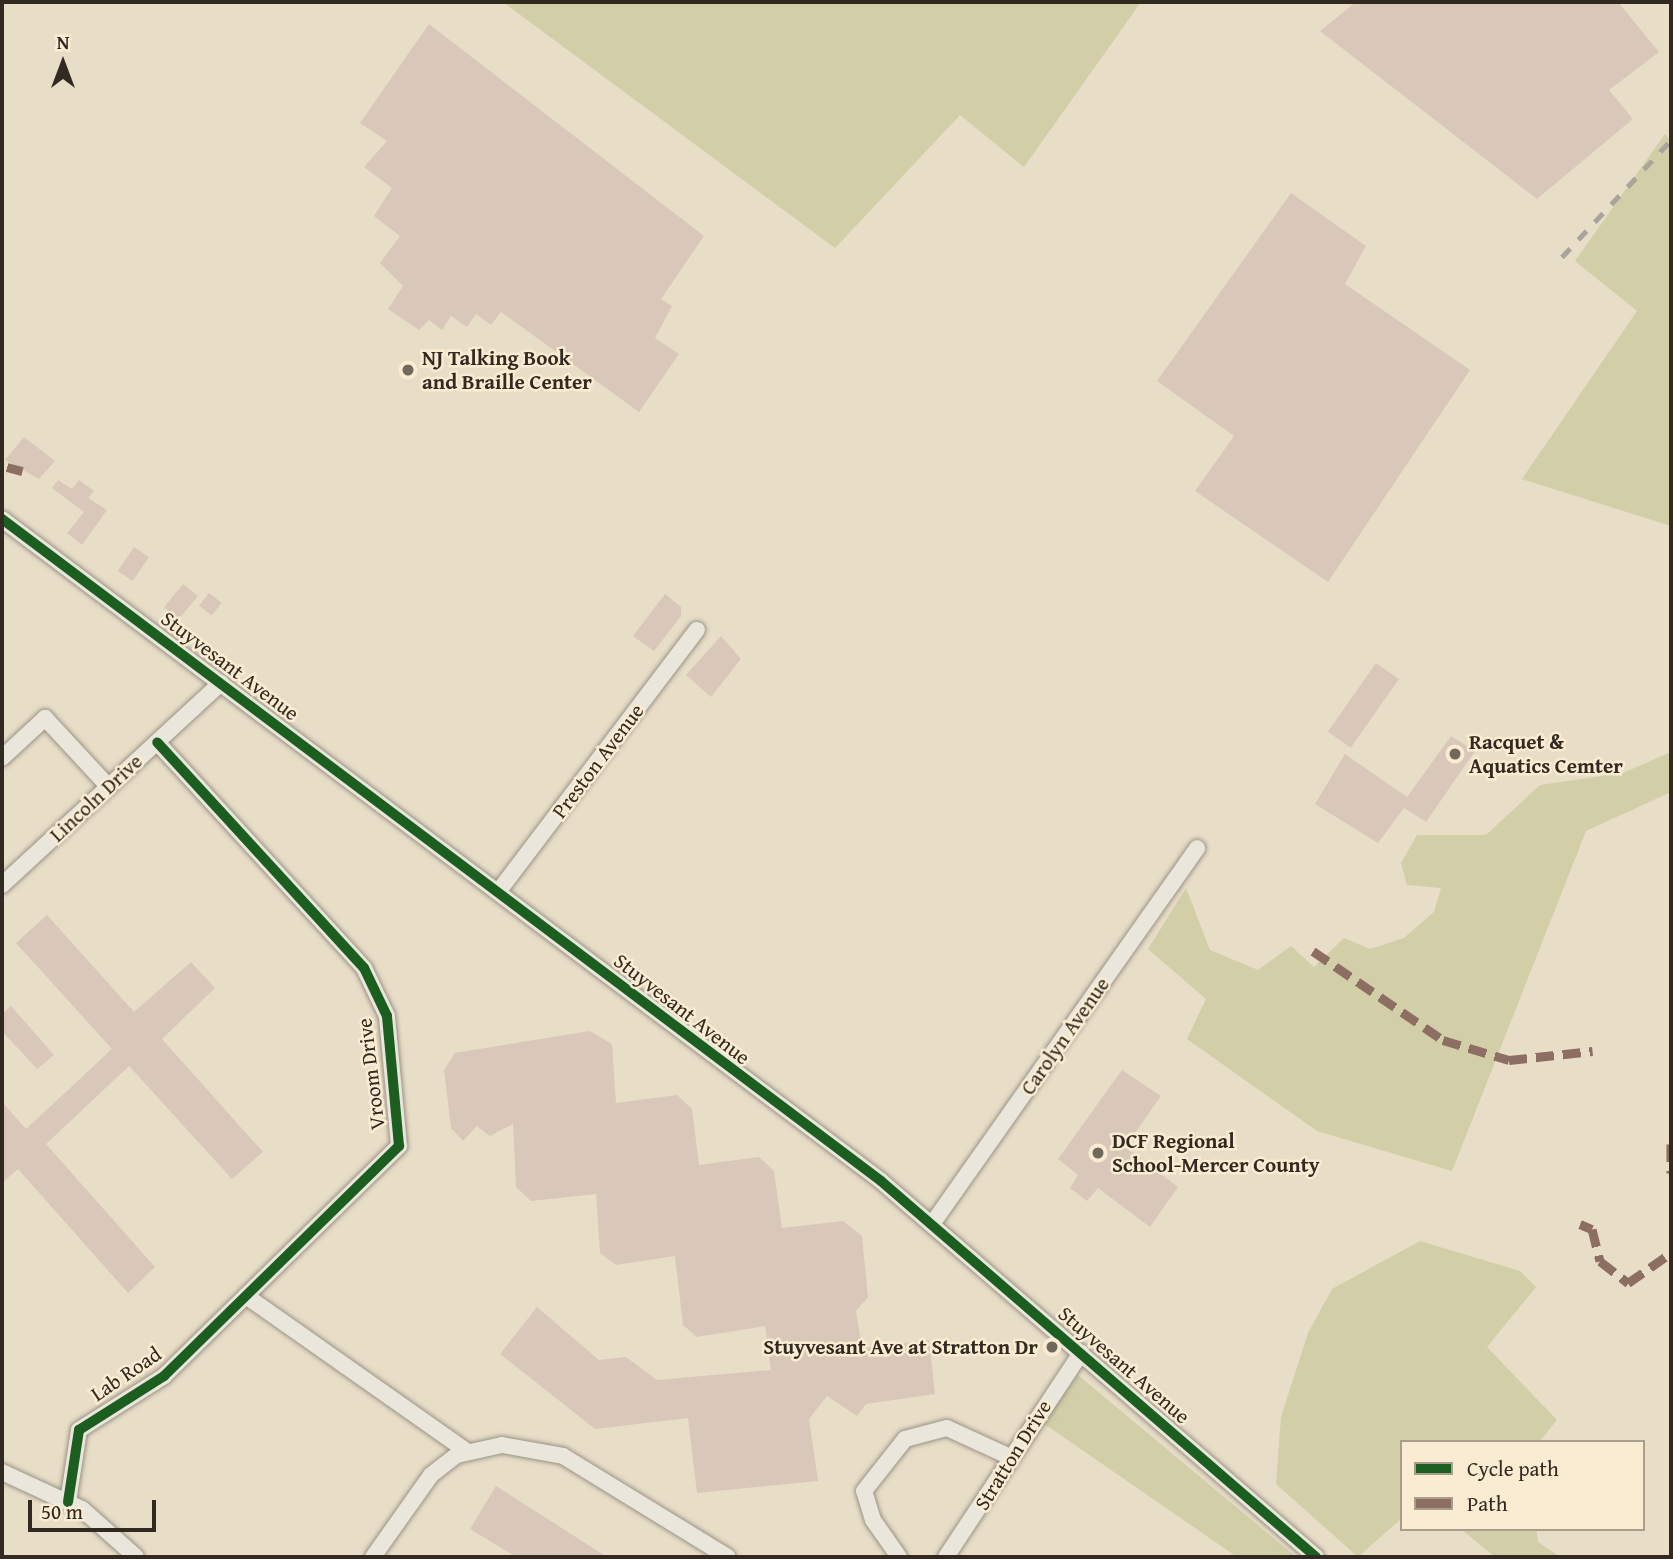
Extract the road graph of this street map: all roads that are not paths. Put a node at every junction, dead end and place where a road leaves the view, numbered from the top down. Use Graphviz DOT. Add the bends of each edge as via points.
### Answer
graph roads {
  1 [pos="2,519"];
  2 [pos="697,630"];
  3 [pos="221,684"];
  4 [pos="157,742"];
  5 [pos="2,758"];
  6 [pos="108,787"];
  7 [pos="1197,848"];
  8 [pos="2,885"];
  9 [pos="498,892"];
  10 [pos="932,1224"];
  11 [pos="246,1296"];
  12 [pos="1081,1353"];
  13 [pos="468,1452"];
  14 [pos="1010,1457"];
  15 [pos="2,1472"];
  16 [pos="68,1502"];
  17 [pos="136,1557"];
  18 [pos="373,1557"];
  19 [pos="728,1557"];
  20 [pos="899,1557"];
  21 [pos="946,1557"];
  22 [pos="1316,1557"];
  1 -- 3 [label="street, Stuyvesant Avenue"];
  2 -- 9 [label="street, Preston Avenue"];
  3 -- 4 [label="street, Lincoln Drive"];
  3 -- 9 [label="street, Stuyvesant Avenue"];
  4 -- 6 [label="street, Lincoln Drive"];
  4 -- 11 [label="street, Vroom Drive" via="365,968 387,1016 399,1146"];
  5 -- 6 [label="street" via="45,718"];
  6 -- 8 [label="street, Lincoln Drive"];
  7 -- 10 [label="street, Carolyn Avenue"];
  9 -- 10 [label="street, Stuyvesant Avenue"];
  10 -- 12 [label="street, Stuyvesant Avenue"];
  11 -- 13 [label="street"];
  11 -- 16 [label="street, Lab Road" via="164,1376 79,1430"];
  12 -- 14 [label="street, Stratton Drive"];
  12 -- 22 [label="street, Stuyvesant Avenue"];
  13 -- 18 [label="street" via="431,1475"];
  13 -- 19 [label="street" via="502,1445 563,1457"];
  14 -- 20 [label="street" via="947,1428 905,1438 864,1491 873,1520"];
  14 -- 21 [label="street, Stratton Drive"];
  15 -- 16 [label="street"];
  16 -- 17 [label="street"];
}
